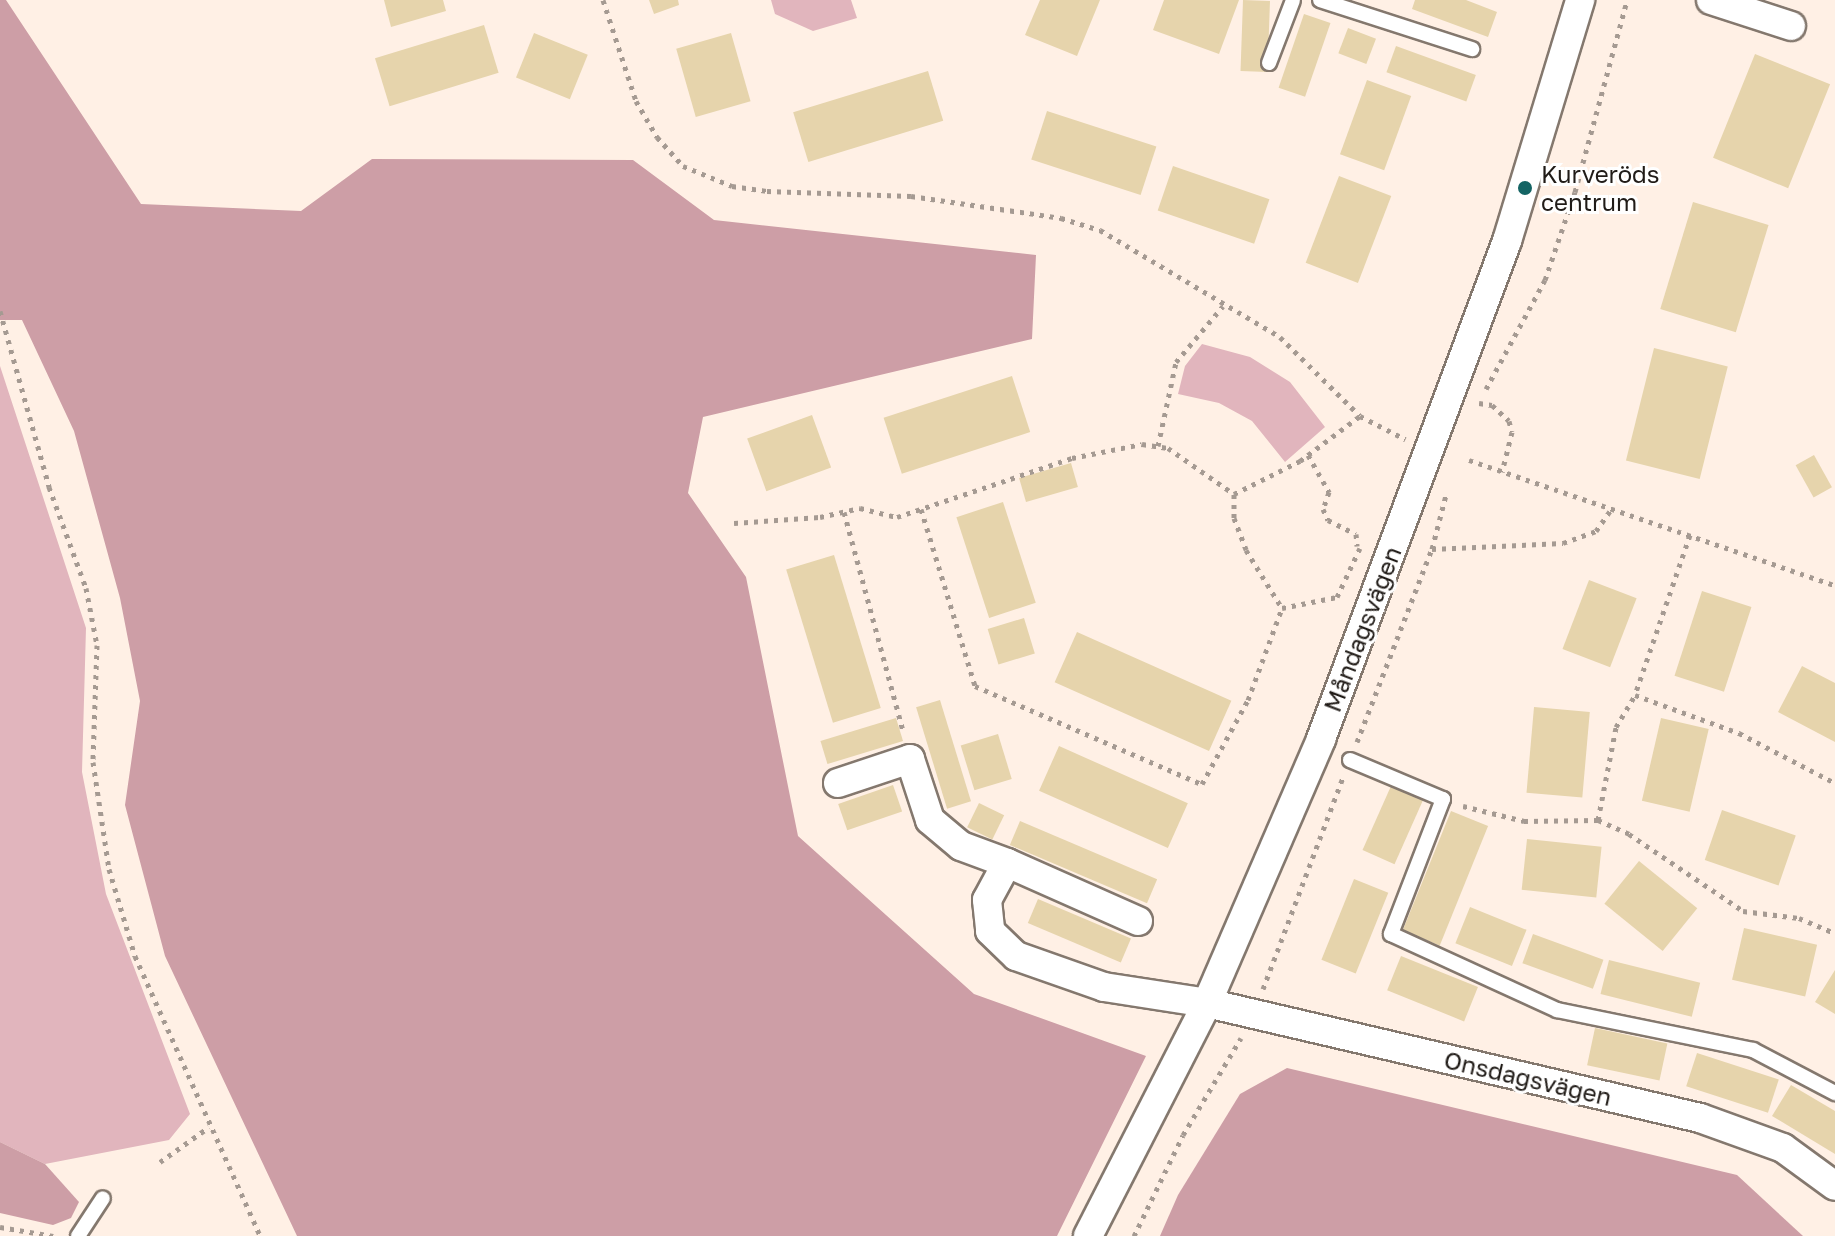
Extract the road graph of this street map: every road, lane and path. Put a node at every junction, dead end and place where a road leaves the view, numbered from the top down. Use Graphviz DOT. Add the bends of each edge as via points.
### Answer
graph roads {
  1 [pos="603,0"];
  2 [pos="1293,0"];
  3 [pos="1320,0"];
  4 [pos="1580,0"];
  5 [pos="1627,0"];
  6 [pos="1711,0"];
  7 [pos="1791,26"];
  8 [pos="1472,49"];
  9 [pos="1269,63"];
  10 [pos="1223,306"];
  11 [pos="0,311"];
  12 [pos="1479,403"];
  13 [pos="1360,416"];
  14 [pos="1474,417"];
  15 [pos="1406,439"];
  16 [pos="1158,446"];
  17 [pos="1308,455"];
  18 [pos="1469,460"];
  19 [pos="1502,472"];
  20 [pos="1449,485"];
  21 [pos="1234,494"];
  22 [pos="1612,508"];
  23 [pos="921,509"];
  24 [pos="844,512"];
  25 [pos="734,523"];
  26 [pos="1690,535"];
  27 [pos="1432,549"];
  28 [pos="1835,585"];
  29 [pos="1282,608"];
  30 [pos="1635,695"];
  31 [pos="910,759"];
  32 [pos="1350,760"];
  33 [pos="838,783"];
  34 [pos="1835,783"];
  35 [pos="1443,799"];
  36 [pos="1598,820"];
  37 [pos="1007,863"];
  38 [pos="1138,921"];
  39 [pos="1835,933"];
  40 [pos="1207,1003"];
  41 [pos="1254,1014"];
  42 [pos="1835,1093"];
  43 [pos="209,1127"];
  44 [pos="160,1162"];
  45 [pos="1835,1186"];
  46 [pos="103,1198"];
  47 [pos="0,1227"];
  48 [pos="53,1236"];
  49 [pos="78,1236"];
  50 [pos="260,1236"];
  51 [pos="1088,1236"];
  52 [pos="1134,1236"];
  1 -- 10 [label="path" via="647,123 683,166 708,178 767,191 911,196 1061,218 1100,230"];
  2 -- 9 [label="lane"];
  3 -- 8 [label="lane"];
  4 -- 40 [label="street, Måndagsvägen" via="1507,241 1377,591 1321,739"];
  5 -- 12 [label="path" via="1575,192 1545,280"];
  6 -- 7 [label="street"];
  10 -- 13 [label="path" via="1280,337"];
  10 -- 16 [label="path" via="1176,362"];
  11 -- 43 [label="path" via="49,487 86,588 97,645 93,762 109,869 135,956"];
  12 -- 14 [label="path"];
  12 -- 19 [label="path" via="1492,405 1509,421 1512,432"];
  13 -- 15 [label="path"];
  13 -- 17 [label="path"];
  16 -- 21 [label="path" via="1191,461"];
  16 -- 23 [label="path" via="1112,447"];
  17 -- 21 [label="path"];
  17 -- 29 [label="path" via="1329,492 1323,509 1328,520 1356,534 1359,547 1337,597"];
  18 -- 19 [label="path"];
  19 -- 22 [label="path"];
  20 -- 27 [label="path"];
  21 -- 29 [label="path" via="1234,518 1246,550"];
  22 -- 26 [label="path"];
  22 -- 27 [label="path" via="1596,531 1563,543"];
  23 -- 24 [label="path" via="897,517 860,508"];
  23 -- 29 [label="path" via="975,686 1202,784 1248,700"];
  24 -- 25 [label="path"];
  24 -- 31 [label="path"];
  26 -- 28 [label="path"];
  26 -- 30 [label="path"];
  27 -- 32 [label="path"];
  30 -- 34 [label="path" via="1739,733"];
  30 -- 36 [label="path" via="1616,727"];
  31 -- 33 [label="street"];
  31 -- 37 [label="street" via="930,820 961,846"];
  32 -- 35 [label="lane"];
  32 -- 41 [label="path"];
  35 -- 36 [label="path" via="1524,821"];
  35 -- 42 [label="lane" via="1391,934 1557,1010 1753,1050"];
  36 -- 39 [label="path" via="1629,834 1743,911 1799,918"];
  37 -- 38 [label="street"];
  37 -- 40 [label="street, Onsdagsvägen" via="987,900 990,931 1016,956 1104,987"];
  40 -- 41 [label="street, Onsdagsvägen"];
  40 -- 51 [label="street, Måndagsvägen"];
  41 -- 45 [label="street, Onsdagsvägen" via="1700,1118 1783,1148"];
  41 -- 52 [label="path" via="1183,1135"];
  43 -- 44 [label="path"];
  43 -- 50 [label="path"];
  46 -- 49 [label="lane"];
  47 -- 48 [label="path"];
}
